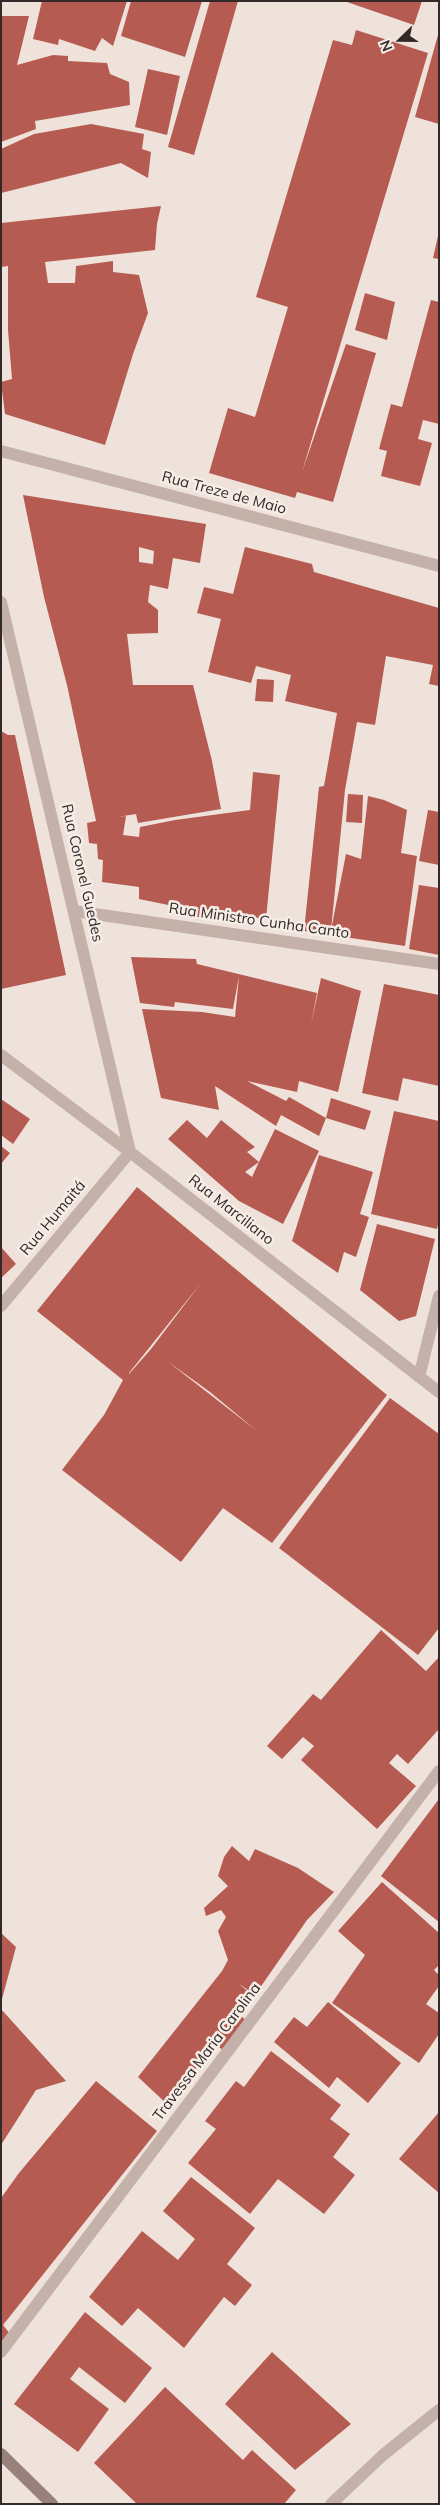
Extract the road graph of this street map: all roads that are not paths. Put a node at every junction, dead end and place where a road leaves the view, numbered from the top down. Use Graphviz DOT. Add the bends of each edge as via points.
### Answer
graph roads {
  1 [pos="1,451"];
  2 [pos="439,566"];
  3 [pos="1,602"];
  4 [pos="74,911"];
  5 [pos="439,964"];
  6 [pos="1,1055"];
  7 [pos="130,1152"];
  8 [pos="439,1296"];
  9 [pos="1,1306"];
  10 [pos="419,1377"];
  11 [pos="439,1392"];
  12 [pos="439,1771"];
  13 [pos="1,2352"];
  14 [pos="439,2410"];
  15 [pos="1,2454"];
  16 [pos="52,2504"];
  17 [pos="331,2504"];
  1 -- 2 [label="street, Rua Treze de Maio"];
  3 -- 4 [label="street, Rua Coronel Guedes"];
  4 -- 5 [label="street, Rua Ministro Cunha Canto"];
  4 -- 7 [label="street, Rua Coronel Guedes"];
  6 -- 7 [label="street, Rua Marciliano"];
  7 -- 9 [label="street, Rua Humaitá"];
  7 -- 10 [label="street, Rua Marciliano"];
  8 -- 10 [label="street"];
  10 -- 11 [label="street, Rua Marciliano"];
  12 -- 13 [label="street, Travessa Maria Carolina"];
  14 -- 17 [label="street" via="383,2455"];
  15 -- 16 [label="main road"];
}
